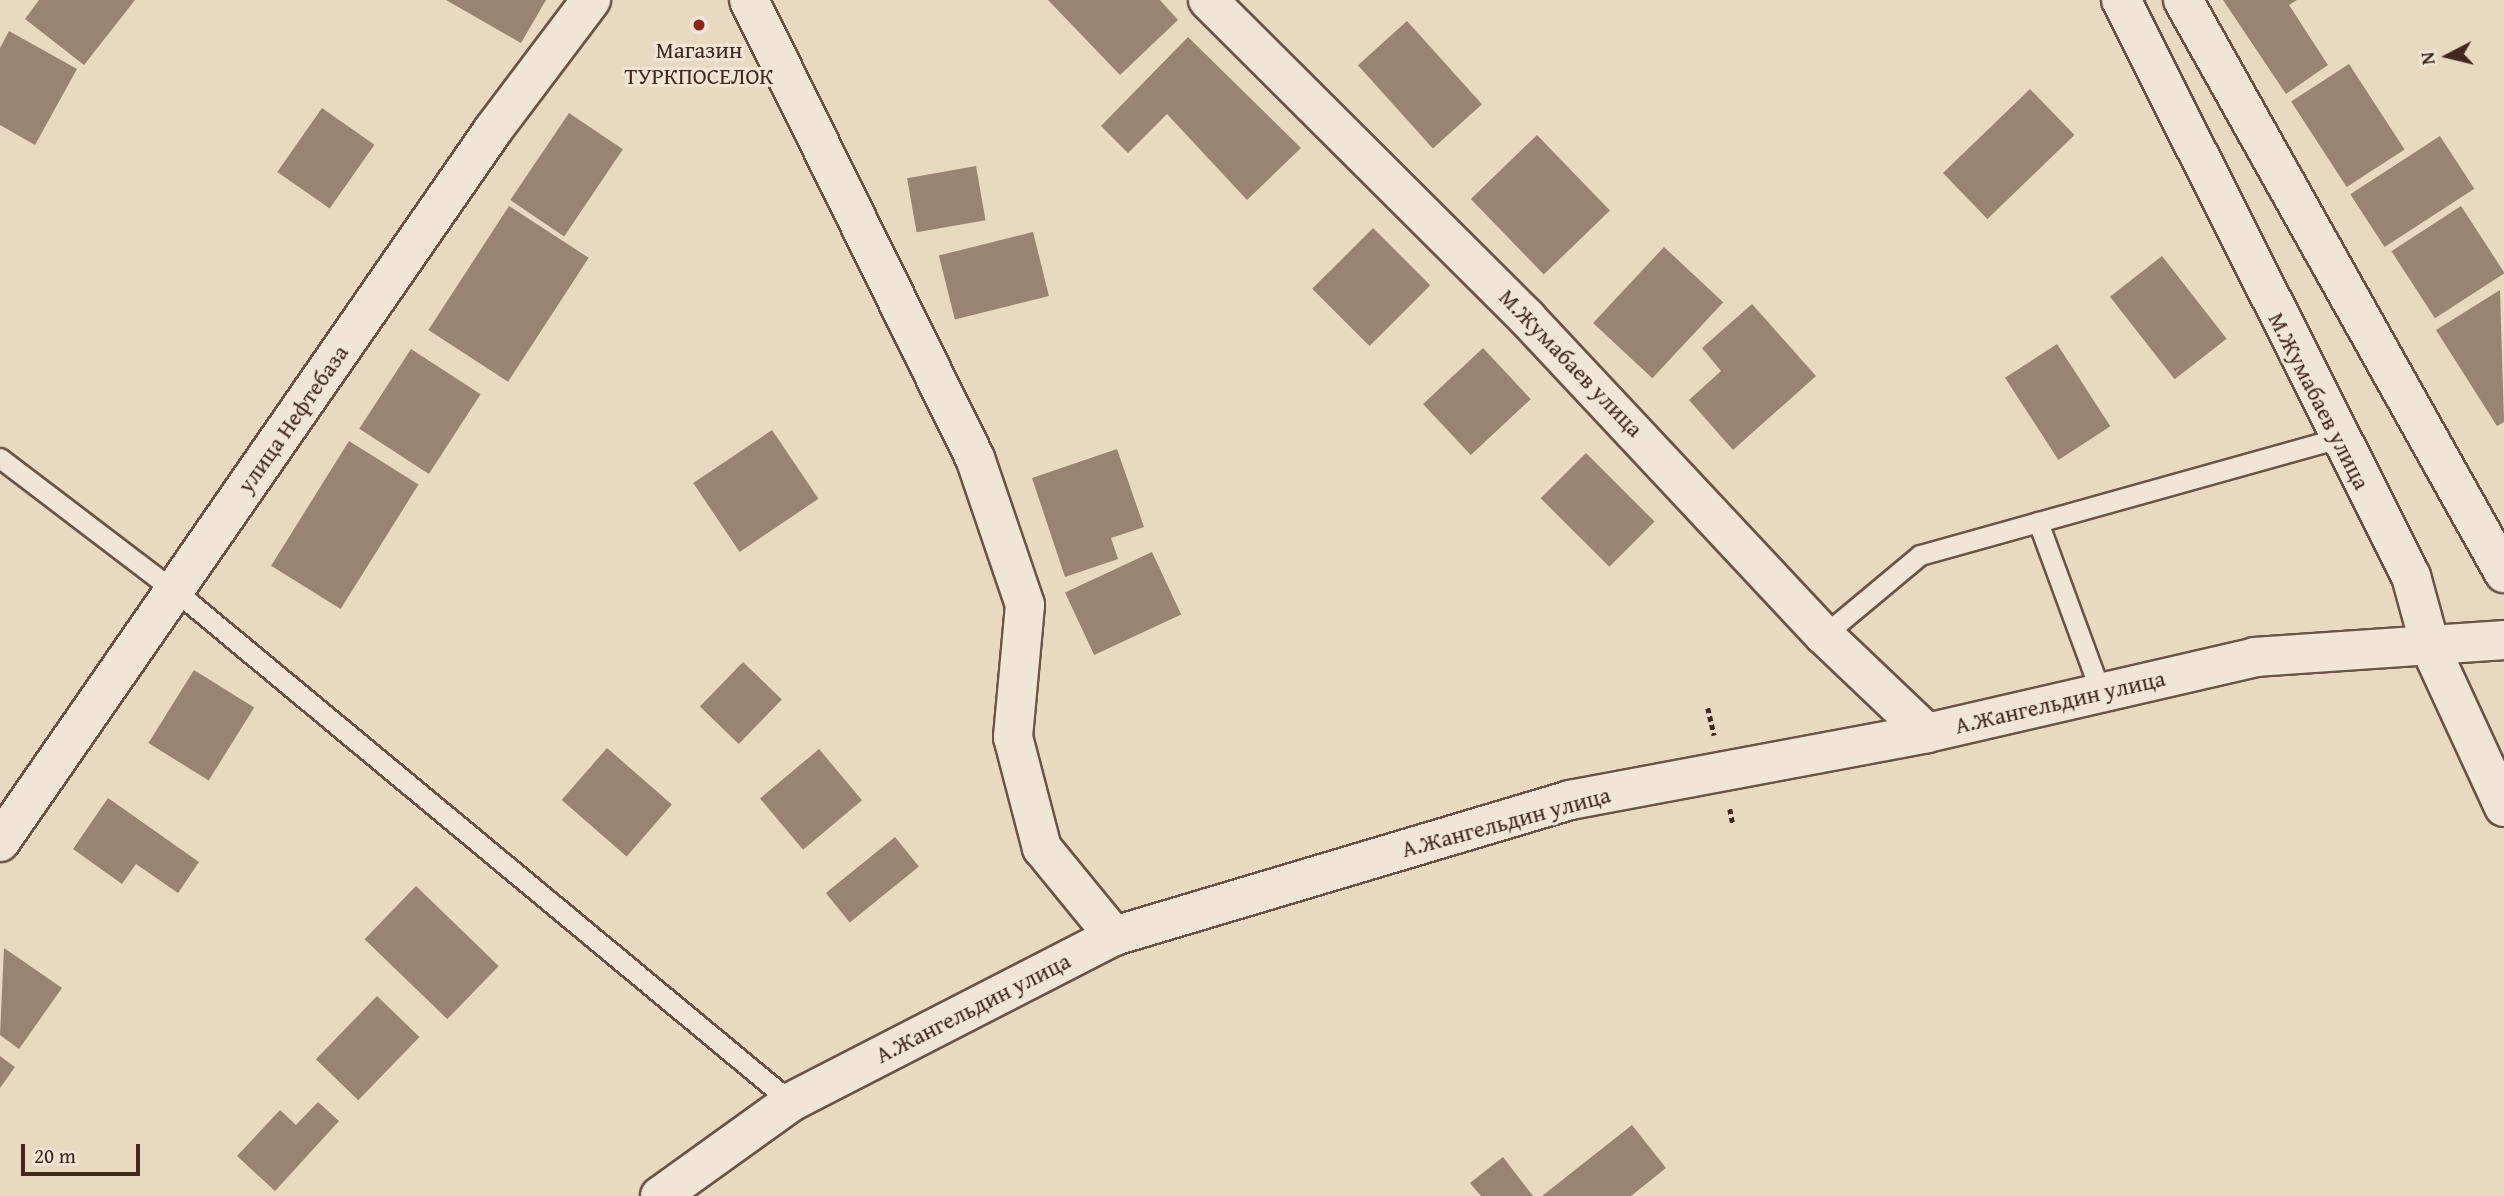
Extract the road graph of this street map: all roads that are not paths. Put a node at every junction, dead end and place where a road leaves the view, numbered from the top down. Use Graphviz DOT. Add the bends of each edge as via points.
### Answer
graph roads {
  1 [pos="591,0"];
  2 [pos="749,0"];
  3 [pos="1208,0"];
  4 [pos="2120,0"];
  5 [pos="2183,0"];
  6 [pos="2336,439"];
  7 [pos="0,458"];
  8 [pos="2038,522"];
  9 [pos="2504,573"];
  10 [pos="172,589"];
  11 [pos="1824,635"];
  12 [pos="2504,640"];
  13 [pos="2431,649"];
  14 [pos="2101,693"];
  15 [pos="1927,733"];
  16 [pos="2504,807"];
  17 [pos="0,842"];
  18 [pos="1114,936"];
  19 [pos="790,1102"];
  20 [pos="660,1196"];
  1 -- 10 [label="street, улица Нефтебаза"];
  2 -- 18 [label="street" via="975,458 1025,605 1013,737 1042,848"];
  3 -- 11 [label="street, М.Жумабаев улица" via="1546,337"];
  4 -- 6 [label="street, М.Жумабаев улица"];
  5 -- 9 [label="street" via="2467,517"];
  6 -- 8 [label="lane"];
  6 -- 13 [label="street, М.Жумабаев улица" via="2411,576"];
  7 -- 10 [label="lane"];
  8 -- 11 [label="lane" via="1920,555"];
  8 -- 14 [label="lane"];
  10 -- 17 [label="street, улица Нефтебаза"];
  10 -- 19 [label="lane"];
  11 -- 15 [label="street, М.Жумабаев улица"];
  12 -- 13 [label="street, А.Жангельдин улица"];
  13 -- 14 [label="street, А.Жангельдин улица" via="2255,657"];
  13 -- 16 [label="street, М.Жумабаев улица"];
  14 -- 15 [label="street, А.Жангельдин улица"];
  15 -- 18 [label="street, А.Жангельдин улица" via="1570,800"];
  18 -- 19 [label="street, А.Жангельдин улица"];
  19 -- 20 [label="street, А.Жангельдин улица"];
}
